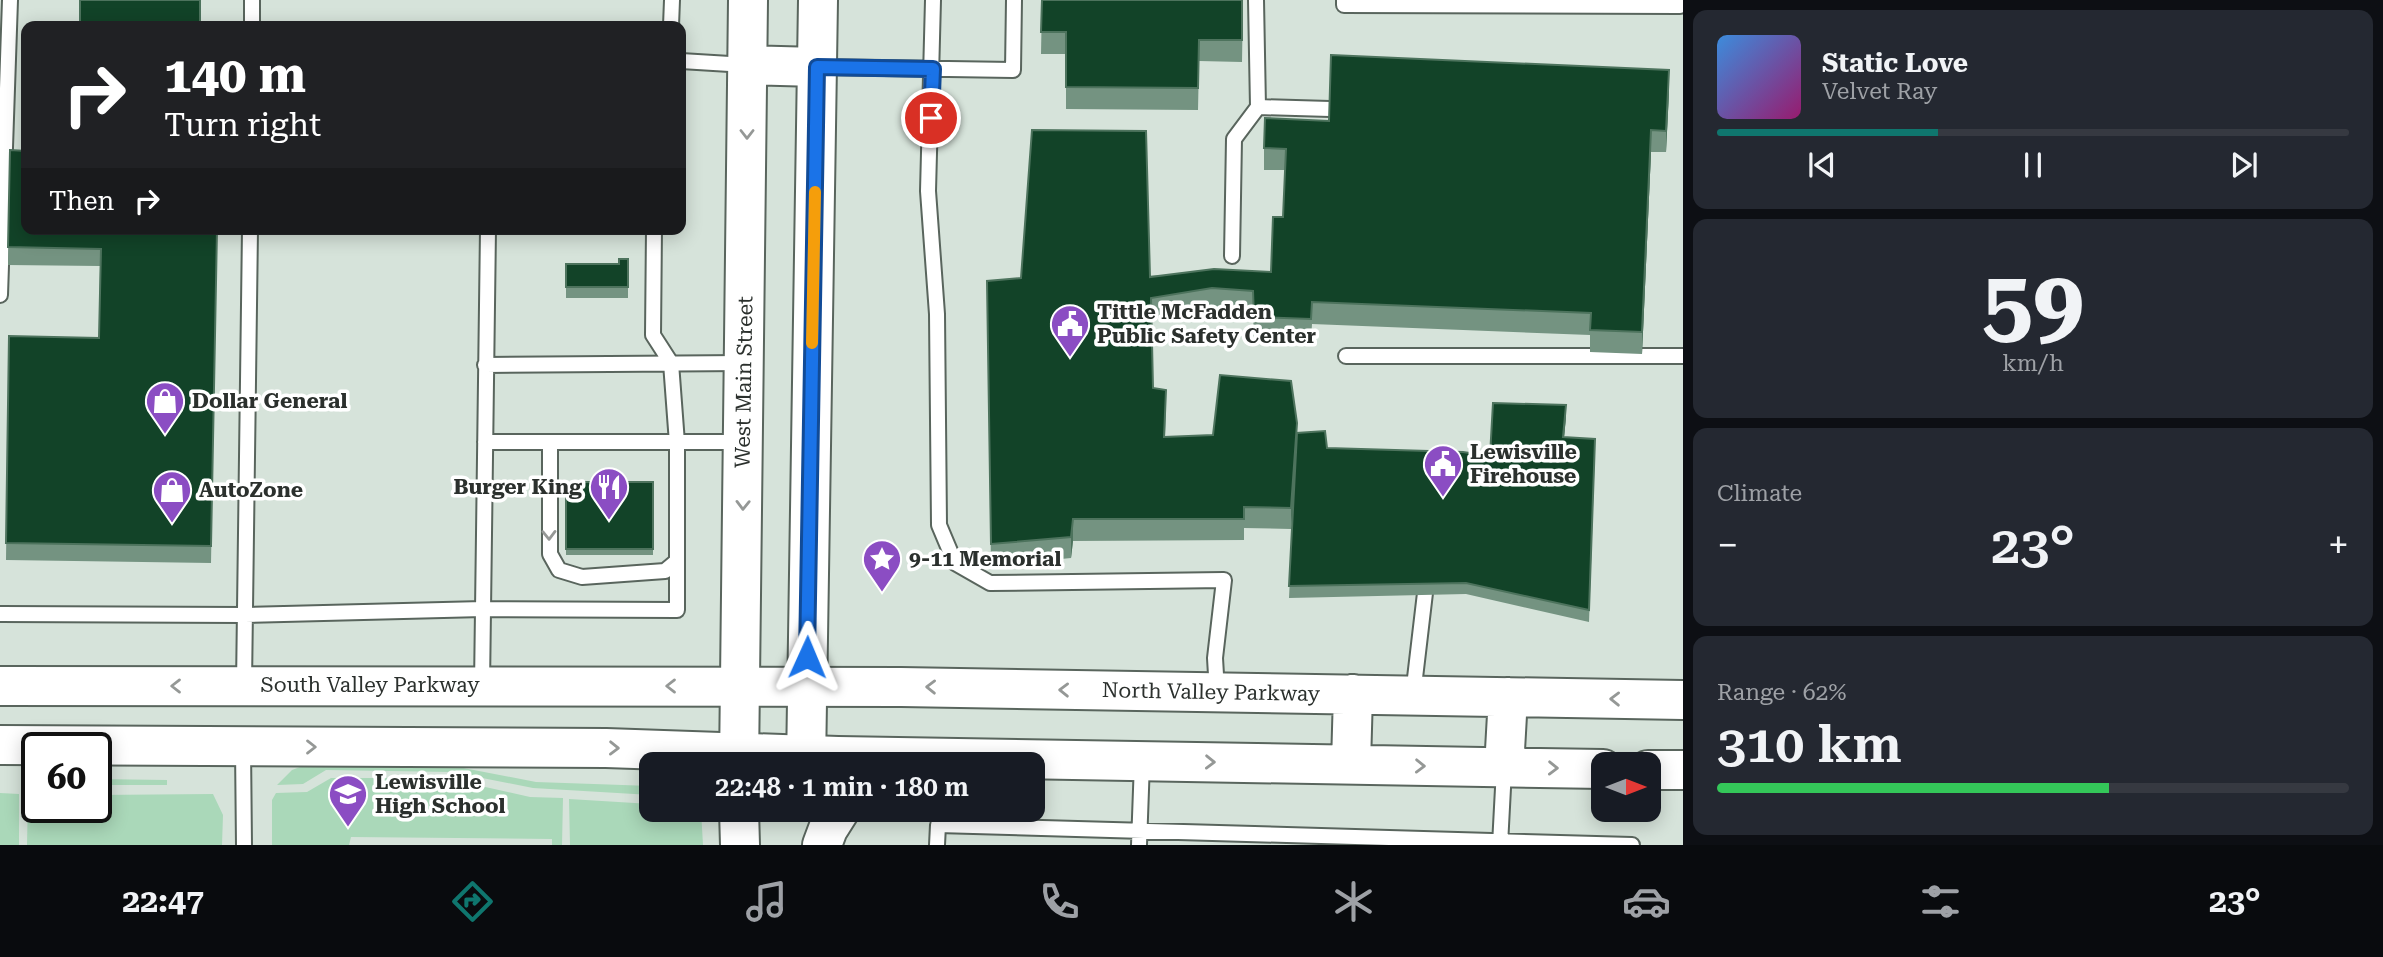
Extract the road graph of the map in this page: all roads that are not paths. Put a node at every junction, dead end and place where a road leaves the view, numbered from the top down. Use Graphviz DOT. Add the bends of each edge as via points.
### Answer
graph roads {
  1 [pos="10,0"];
  2 [pos="253,0"];
  3 [pos="672,0"];
  4 [pos="748,0"];
  5 [pos="818,0"];
  6 [pos="933,0"];
  7 [pos="1014,0"];
  8 [pos="1256,0"];
  9 [pos="1344,0"];
  10 [pos="1680,8"];
  11 [pos="252,21"];
  12 [pos="671,21"];
  13 [pos="686,61"];
  14 [pos="748,65"];
  15 [pos="817,67"];
  16 [pos="933,69"];
  17 [pos="1258,107"];
  18 [pos="1330,109"];
  19 [pos="250,235"];
  20 [pos="488,235"];
  21 [pos="654,235"];
  22 [pos="1232,256"];
  23 [pos="0,295"];
  24 [pos="1346,356"];
  25 [pos="1683,356"];
  26 [pos="671,363"];
  27 [pos="745,363"];
  28 [pos="485,365"];
  29 [pos="485,442"];
  30 [pos="550,442"];
  31 [pos="744,442"];
  32 [pos="677,443"];
  33 [pos="677,561"];
  34 [pos="1428,571"];
  35 [pos="483,609"];
  36 [pos="0,614"];
  37 [pos="245,615"];
  38 [pos="244,685"];
  39 [pos="0,686"];
  40 [pos="482,686"];
  41 [pos="740,686"];
  42 [pos="806,687"];
  43 [pos="1217,692"];
  44 [pos="1353,694"];
  45 [pos="1413,695"];
  46 [pos="1508,697"];
  47 [pos="1683,700"];
  48 [pos="0,745"];
  49 [pos="243,747"];
  50 [pos="659,752"];
  51 [pos="739,752"];
  52 [pos="806,752"];
  53 [pos="1045,761"];
  54 [pos="1142,761"];
  55 [pos="1351,764"];
  56 [pos="1504,768"];
  57 [pos="1591,769"];
  58 [pos="1661,770"];
  59 [pos="1683,771"];
  60 [pos="739,822"];
  61 [pos="806,822"];
  62 [pos="832,822"];
  63 [pos="1139,838"];
  64 [pos="1210,839"];
  65 [pos="1322,841"];
  66 [pos="1388,842"];
  67 [pos="1469,843"];
  68 [pos="1500,843"];
  69 [pos="244,845"];
  70 [pos="740,845"];
  71 [pos="807,845"];
  72 [pos="822,845"];
  73 [pos="937,845"];
  74 [pos="1632,845"];
  1 -- 23 [label="lane"];
  2 -- 11 [label="lane"];
  3 -- 12 [label="lane"];
  4 -- 14 [label="main road, West Main Street"];
  5 -- 15 [label="main road"];
  6 -- 16 [label="lane"];
  7 -- 16 [label="lane" via="1013,70"];
  8 -- 17 [label="lane"];
  9 -- 10 [label="lane" via="1344,5"];
  13 -- 14 [label="lane"];
  14 -- 15 [label="main road"];
  14 -- 27 [label="main road, West Main Street, one-way"];
  15 -- 16 [label="lane"];
  15 -- 42 [label="main road"];
  16 -- 43 [label="lane" via="928,191 937,314 939,525 955,564 990,583 1224,580 1215,658"];
  17 -- 18 [label="lane"];
  17 -- 22 [label="lane" via="1234,139"];
  19 -- 37 [label="lane"];
  20 -- 28 [label="lane"];
  21 -- 26 [label="lane" via="653,335"];
  24 -- 25 [label="lane"];
  26 -- 27 [label="lane"];
  26 -- 28 [label="lane"];
  26 -- 32 [label="lane"];
  27 -- 31 [label="main road, West Main Street"];
  28 -- 29 [label="lane"];
  29 -- 30 [label="lane"];
  29 -- 35 [label="lane"];
  30 -- 32 [label="lane"];
  30 -- 33 [label="lane, one-way" via="550,554 559,570 582,577 665,571"];
  31 -- 32 [label="lane"];
  31 -- 41 [label="main road, West Main Street, one-way"];
  32 -- 33 [label="lane"];
  33 -- 35 [label="lane" via="677,610"];
  34 -- 45 [label="lane"];
  35 -- 37 [label="lane"];
  35 -- 40 [label="lane"];
  36 -- 37 [label="lane"];
  37 -- 38 [label="lane"];
  38 -- 39 [label="main road, South Valley Parkway, one-way"];
  38 -- 40 [label="main road, South Valley Parkway"];
  38 -- 49 [label="main road"];
  41 -- 40 [label="main road, South Valley Parkway, one-way"];
  41 -- 42 [label="main road, North Valley Parkway"];
  41 -- 51 [label="main road, West Main Street"];
  43 -- 42 [label="main road, North Valley Parkway, one-way"];
  42 -- 52 [label="main road"];
  43 -- 44 [label="main road, North Valley Parkway"];
  44 -- 45 [label="main road, North Valley Parkway"];
  44 -- 55 [label="main road"];
  45 -- 46 [label="main road, North Valley Parkway"];
  47 -- 46 [label="main road, North Valley Parkway, one-way"];
  46 -- 56 [label="main road"];
  48 -- 49 [label="main road"];
  49 -- 50 [label="main road, one-way"];
  49 -- 69 [label="lane"];
  53 -- 54 [label="main road"];
  54 -- 55 [label="main road, one-way"];
  54 -- 63 [label="lane"];
  55 -- 56 [label="main road, one-way"];
  56 -- 57 [label="main road, one-way"];
  56 -- 68 [label="lane"];
  58 -- 59 [label="main road"];
  60 -- 70 [label="main road"];
  61 -- 71 [label="main road"];
  62 -- 72 [label="main road"];
  63 -- 64 [label="lane"];
  63 -- 73 [label="lane" via="938,825"];
  64 -- 65 [label="lane"];
  65 -- 66 [label="lane"];
  66 -- 67 [label="lane"];
  67 -- 68 [label="lane"];
  68 -- 74 [label="lane"];
}
